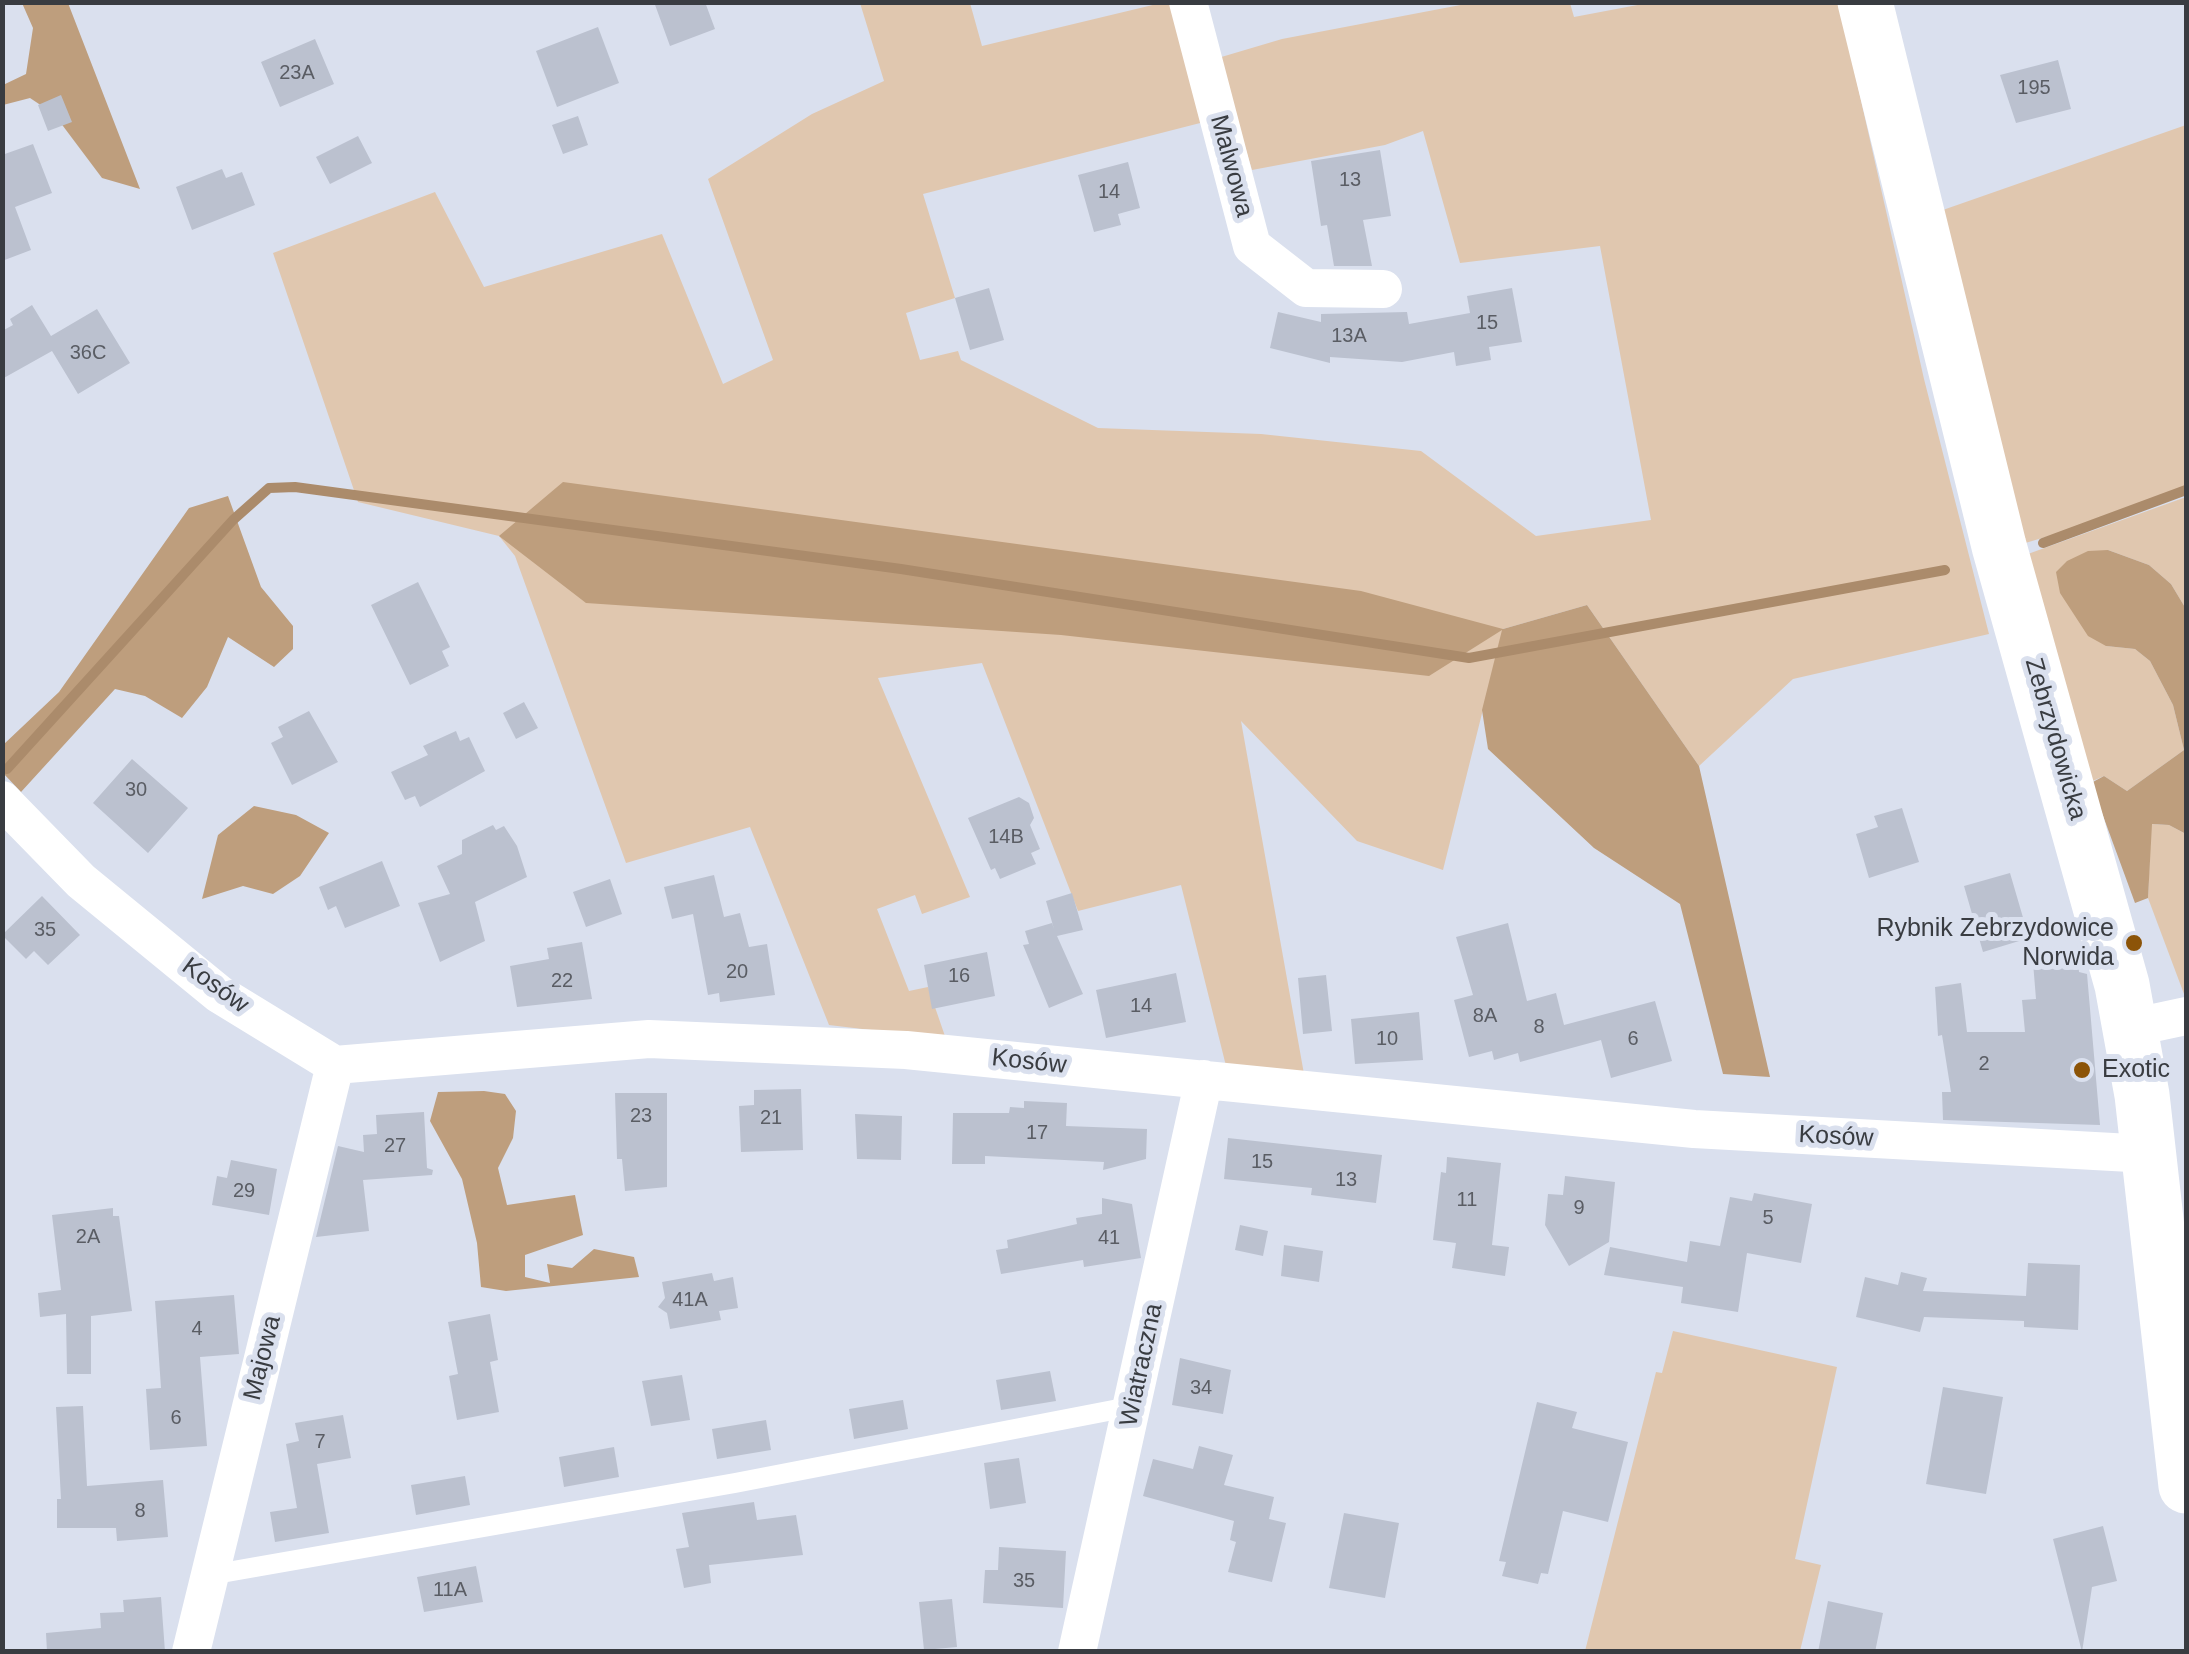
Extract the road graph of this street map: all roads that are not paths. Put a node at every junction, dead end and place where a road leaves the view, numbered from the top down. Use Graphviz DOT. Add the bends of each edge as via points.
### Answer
graph roads {
  1 [pos="1188,2"];
  2 [pos="1865,2"];
  3 [pos="1383,289"];
  4 [pos="2,800"];
  5 [pos="2186,1016"];
  6 [pos="2130,1028"];
  7 [pos="334,1064"];
  8 [pos="1204,1079"];
  9 [pos="2148,1154"];
  10 [pos="1134,1406"];
  11 [pos="2186,1486"];
  12 [pos="210,1575"];
  13 [pos="191,1652"];
  14 [pos="1078,1652"];
  1 -- 3 [label="street, Malwowa" via="1252,246 1306,288"];
  2 -- 6 [label="street, Zebrzydowicka" via="1990,511 2097,884"];
  4 -- 7 [label="street, Kosów" via="81,882 219,994"];
  5 -- 6 [label="street"];
  6 -- 9 [label="street, Zebrzydowicka"];
  7 -- 8 [label="street, Kosów" via="649,1039 906,1050"];
  7 -- 12 [label="street, Majowa"];
  8 -- 9 [label="street, Kosów" via="1694,1128"];
  8 -- 10 [label="street, Wiatraczna"];
  9 -- 11 [label="street, Zebrzydowicka"];
  10 -- 12 [label="lane"];
  10 -- 14 [label="street, Wiatraczna"];
  12 -- 13 [label="street, Majowa"];
}
